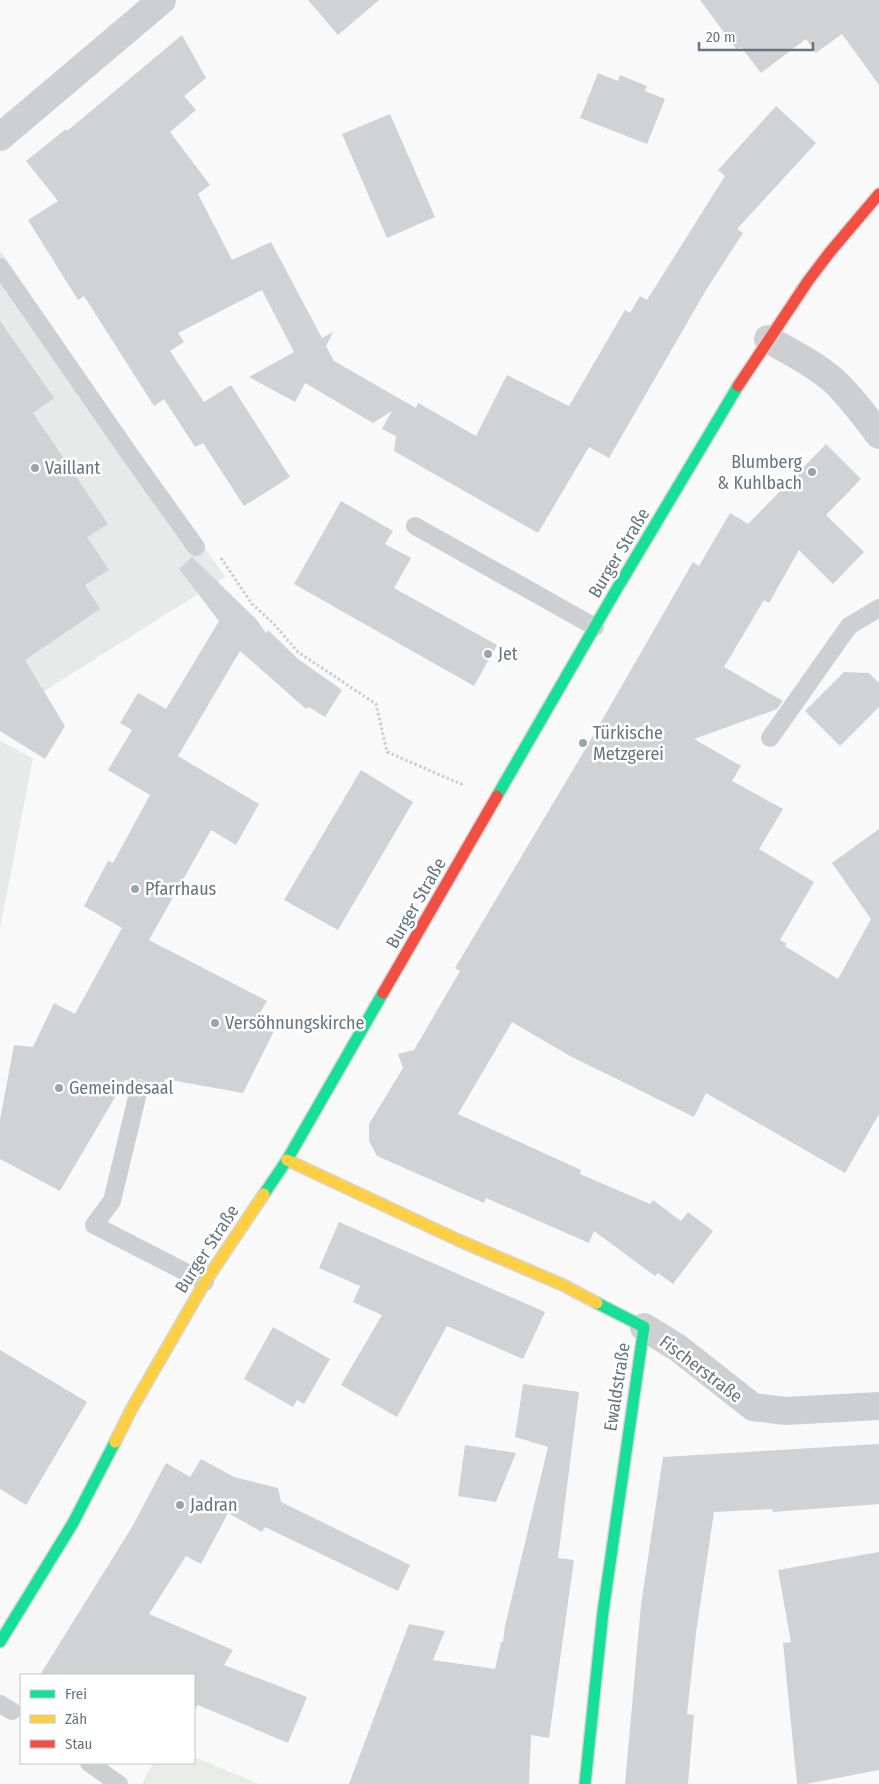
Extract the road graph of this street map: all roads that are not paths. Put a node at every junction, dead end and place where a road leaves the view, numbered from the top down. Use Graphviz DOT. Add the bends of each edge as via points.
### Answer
graph roads {
  1 [pos="162,0"];
  2 [pos="0,137"];
  3 [pos="879,194"];
  4 [pos="0,267"];
  5 [pos="768,339"];
  6 [pos="879,435"];
  7 [pos="415,526"];
  8 [pos="196,547"];
  9 [pos="879,608"];
  10 [pos="595,627"];
  11 [pos="770,738"];
  12 [pos="139,1088"];
  13 [pos="287,1160"];
  14 [pos="205,1282"];
  15 [pos="644,1327"];
  16 [pos="879,1406"];
  17 [pos="0,1642"];
  18 [pos="90,1764"];
  19 [pos="119,1784"];
  20 [pos="585,1784"];
  1 -- 2 [label="street"];
  3 -- 5 [label="main road, Burger Straße" via="830,252"];
  4 -- 8 [label="lane"];
  5 -- 6 [label="street" via="834,382"];
  5 -- 10 [label="main road, Burger Straße"];
  7 -- 10 [label="lane"];
  9 -- 11 [label="lane" via="850,626"];
  10 -- 13 [label="main road, Burger Straße"];
  12 -- 14 [label="lane" via="112,1202 94,1225"];
  13 -- 14 [label="main road, Burger Straße"];
  13 -- 15 [label="main road, Ewaldstraße" via="563,1285"];
  14 -- 17 [label="main road, Burger Straße" via="131,1410 73,1523"];
  15 -- 16 [label="street, Fischerstraße" via="678,1348 753,1407 786,1411"];
  15 -- 20 [label="main road, Ewaldstraße" via="590,1717"];
  18 -- 19 [label="lane"];
}
